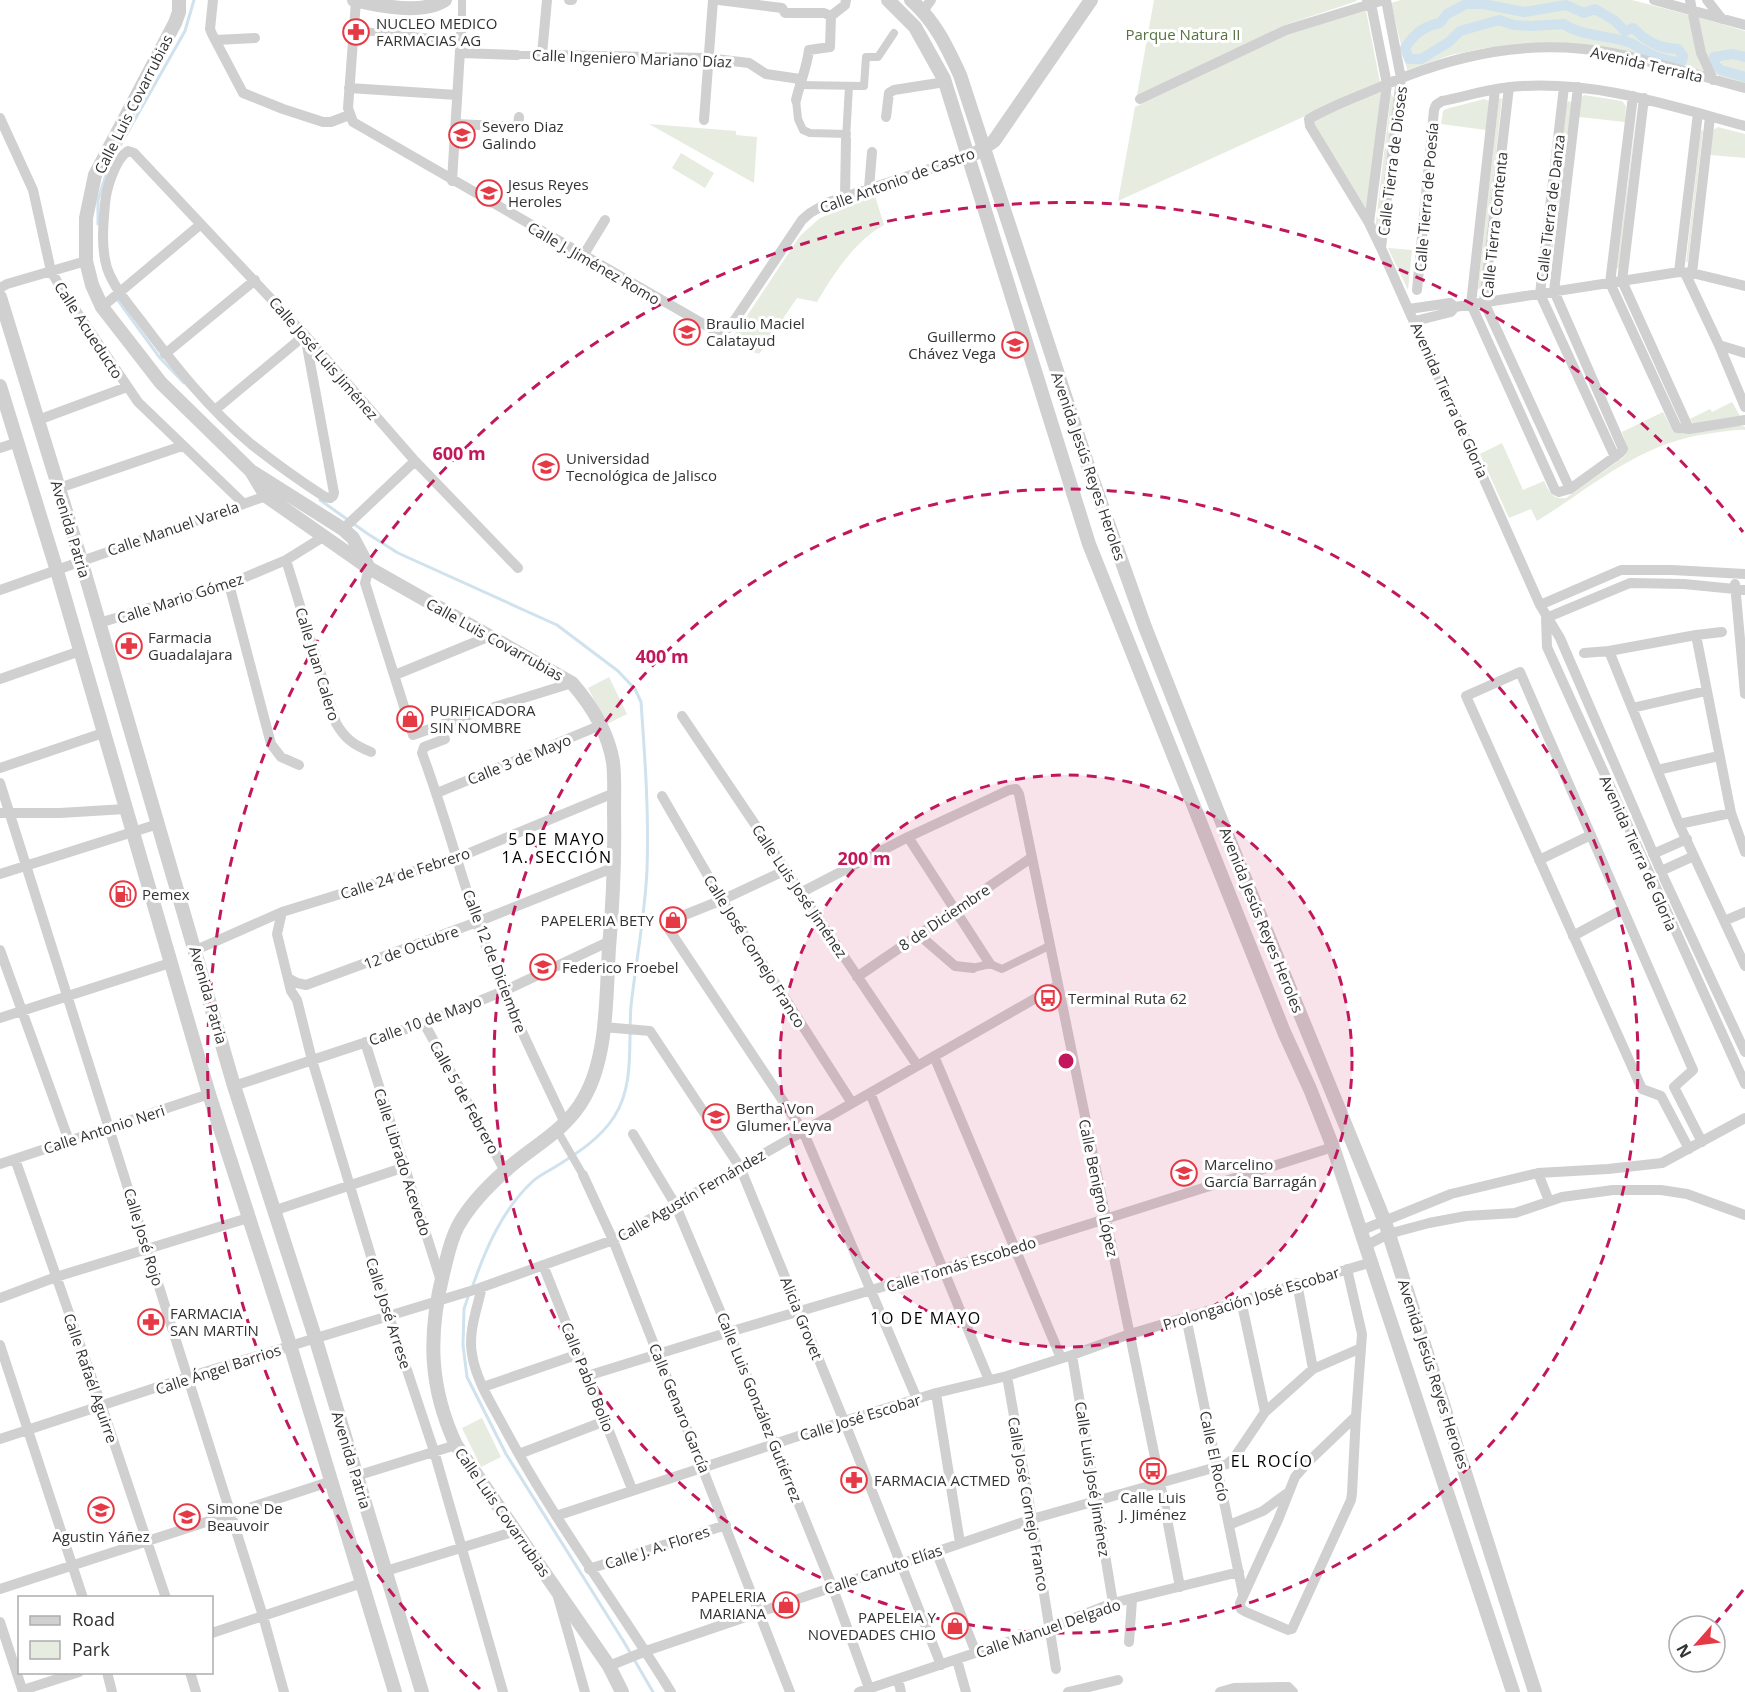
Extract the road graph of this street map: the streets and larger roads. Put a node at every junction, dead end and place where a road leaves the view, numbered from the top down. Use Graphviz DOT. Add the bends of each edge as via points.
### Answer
graph roads {
  1 [pos="179,0"];
  2 [pos="213,0"];
  3 [pos="355,0"];
  4 [pos="445,0"];
  5 [pos="462,0"];
  6 [pos="547,0"];
  7 [pos="713,0"];
  8 [pos="719,0"];
  9 [pos="846,0"];
  10 [pos="888,0"];
  11 [pos="911,0"];
  12 [pos="1091,0"];
  13 [pos="1385,0"];
  14 [pos="1654,0"];
  15 [pos="1707,0"];
  16 [pos="1369,2"];
  17 [pos="428,4"];
  18 [pos="927,5"];
  19 [pos="1691,5"];
  20 [pos="831,16"];
  21 [pos="462,18"];
  22 [pos="1722,19"];
  23 [pos="899,24"];
  24 [pos="1745,25"];
  25 [pos="353,30"];
  26 [pos="255,38"];
  27 [pos="216,40"];
  28 [pos="461,47"];
  29 [pos="517,55"];
  30 [pos="545,55"];
  31 [pos="707,58"];
  32 [pos="1401,78"];
  33 [pos="1713,80"];
  34 [pos="800,82"];
  35 [pos="945,82"];
  36 [pos="1387,84"];
  37 [pos="849,86"];
  38 [pos="1509,87"];
  39 [pos="1564,87"];
  40 [pos="1578,87"];
  41 [pos="349,88"];
  42 [pos="1745,88"];
  43 [pos="1496,90"];
  44 [pos="457,95"];
  45 [pos="1633,96"];
  46 [pos="1644,98"];
  47 [pos="1140,99"];
  48 [pos="796,100"];
  49 [pos="1698,113"];
  50 [pos="349,115"];
  51 [pos="519,117"];
  52 [pos="885,117"];
  53 [pos="1710,117"];
  54 [pos="0,118"];
  55 [pos="704,120"];
  56 [pos="456,124"];
  57 [pos="1745,126"];
  58 [pos="846,136"];
  59 [pos="984,149"];
  60 [pos="872,152"];
  61 [pos="969,156"];
  62 [pos="452,181"];
  63 [pos="869,188"];
  64 [pos="845,196"];
  65 [pos="605,220"];
  66 [pos="1369,223"];
  67 [pos="201,224"];
  68 [pos="1382,248"];
  69 [pos="583,256"];
  70 [pos="86,261"];
  71 [pos="51,271"];
  72 [pos="1685,273"];
  73 [pos="255,280"];
  74 [pos="1622,281"];
  75 [pos="1610,283"];
  76 [pos="1745,286"];
  77 [pos="0,288"];
  78 [pos="1417,290"];
  79 [pos="1554,291"];
  80 [pos="1540,294"];
  81 [pos="0,297"];
  82 [pos="112,298"];
  83 [pos="1484,302"];
  84 [pos="1471,304"];
  85 [pos="1455,307"];
  86 [pos="1409,309"];
  87 [pos="1414,321"];
  88 [pos="725,331"];
  89 [pos="305,335"];
  90 [pos="1719,345"];
  91 [pos="1745,353"];
  92 [pos="165,354"];
  93 [pos="0,386"];
  94 [pos="127,387"];
  95 [pos="1745,407"];
  96 [pos="215,410"];
  97 [pos="38,420"];
  98 [pos="1745,420"];
  99 [pos="1689,429"];
  100 [pos="18,442"];
  101 [pos="182,446"];
  102 [pos="0,448"];
  103 [pos="1619,453"];
  104 [pos="415,461"];
  105 [pos="59,488"];
  106 [pos="1570,489"];
  107 [pos="270,491"];
  108 [pos="243,503"];
  109 [pos="345,526"];
  110 [pos="323,537"];
  111 [pos="81,560"];
  112 [pos="286,560"];
  113 [pos="369,568"];
  114 [pos="518,568"];
  115 [pos="57,571"];
  116 [pos="1740,574"];
  117 [pos="229,584"];
  118 [pos="0,590"];
  119 [pos="1740,590"];
  120 [pos="1540,605"];
  121 [pos="1546,618"];
  122 [pos="99,624"];
  123 [pos="1145,627"];
  124 [pos="1124,632"];
  125 [pos="1722,632"];
  126 [pos="1696,635"];
  127 [pos="490,636"];
  128 [pos="80,651"];
  129 [pos="1609,651"];
  130 [pos="1584,653"];
  131 [pos="395,675"];
  132 [pos="0,679"];
  133 [pos="572,683"];
  134 [pos="1706,691"];
  135 [pos="1745,694"];
  136 [pos="1632,708"];
  137 [pos="682,716"];
  138 [pos="601,725"];
  139 [pos="103,733"];
  140 [pos="445,739"];
  141 [pos="371,752"];
  142 [pos="1719,756"];
  143 [pos="299,765"];
  144 [pos="0,768"];
  145 [pos="1658,770"];
  146 [pos="0,783"];
  147 [pos="437,793"];
  148 [pos="614,793"];
  149 [pos="662,796"];
  150 [pos="125,809"];
  151 [pos="5,813"];
  152 [pos="1731,813"];
  153 [pos="158,824"];
  154 [pos="1679,824"];
  155 [pos="132,832"];
  156 [pos="1591,836"];
  157 [pos="908,837"];
  158 [pos="1686,839"];
  159 [pos="1745,852"];
  160 [pos="1653,854"];
  161 [pos="1694,856"];
  162 [pos="457,858"];
  163 [pos="1031,858"];
  164 [pos="1539,860"];
  165 [pos="26,866"];
  166 [pos="615,867"];
  167 [pos="786,870"];
  168 [pos="1661,871"];
  169 [pos="0,874"];
  170 [pos="802,892"];
  171 [pos="722,900"];
  172 [pos="953,909"];
  173 [pos="1623,909"];
  174 [pos="282,912"];
  175 [pos="1745,912"];
  176 [pos="1724,921"];
  177 [pos="256,922"];
  178 [pos="477,922"];
  179 [pos="277,934"];
  180 [pos="918,934"];
  181 [pos="1573,936"];
  182 [pos="610,941"];
  183 [pos="1049,946"];
  184 [pos="0,950"];
  185 [pos="196,950"];
  186 [pos="170,963"];
  187 [pos="990,964"];
  188 [pos="1745,966"];
  189 [pos="973,968"];
  190 [pos="857,977"];
  191 [pos="290,979"];
  192 [pos="306,985"];
  193 [pos="1057,986"];
  194 [pos="504,991"];
  195 [pos="68,995"];
  196 [pos="297,999"];
  197 [pos="21,1011"];
  198 [pos="0,1018"];
  199 [pos="424,1023"];
  200 [pos="609,1027"];
  201 [pos="365,1042"];
  202 [pos="1745,1052"];
  203 [pos="934,1056"];
  204 [pos="312,1060"];
  205 [pos="917,1065"];
  206 [pos="1745,1084"];
  207 [pos="234,1086"];
  208 [pos="870,1093"];
  209 [pos="209,1094"];
  210 [pos="852,1103"];
  211 [pos="1745,1118"];
  212 [pos="110,1127"];
  213 [pos="561,1127"];
  214 [pos="803,1131"];
  215 [pos="633,1134"];
  216 [pos="69,1141"];
  217 [pos="1702,1142"];
  218 [pos="1333,1147"];
  219 [pos="1689,1149"];
  220 [pos="15,1159"];
  221 [pos="0,1164"];
  222 [pos="405,1167"];
  223 [pos="740,1167"];
  224 [pos="505,1171"];
  225 [pos="1538,1173"];
  226 [pos="583,1175"];
  227 [pos="350,1186"];
  228 [pos="1549,1201"];
  229 [pos="675,1204"];
  230 [pos="273,1211"];
  231 [pos="1745,1215"];
  232 [pos="249,1218"];
  233 [pos="1106,1220"];
  234 [pos="1387,1228"];
  235 [pos="1362,1230"];
  236 [pos="613,1240"];
  237 [pos="1367,1245"];
  238 [pos="1014,1248"];
  239 [pos="148,1249"];
  240 [pos="1372,1262"];
  241 [pos="543,1265"];
  242 [pos="944,1269"];
  243 [pos="1347,1269"];
  244 [pos="56,1277"];
  245 [pos="441,1281"];
  246 [pos="1297,1283"];
  247 [pos="479,1288"];
  248 [pos="871,1291"];
  249 [pos="0,1298"];
  250 [pos="440,1300"];
  251 [pos="1241,1300"];
  252 [pos="800,1311"];
  253 [pos="389,1316"];
  254 [pos="1186,1317"];
  255 [pos="729,1332"];
  256 [pos="1130,1334"];
  257 [pos="315,1338"];
  258 [pos="0,1345"];
  259 [pos="290,1345"];
  260 [pos="1361,1348"];
  261 [pos="579,1354"];
  262 [pos="658,1354"];
  263 [pos="1067,1357"];
  264 [pos="1314,1369"];
  265 [pos="587,1376"];
  266 [pos="1007,1376"];
  267 [pos="188,1377"];
  268 [pos="989,1380"];
  269 [pos="483,1387"];
  270 [pos="936,1394"];
  271 [pos="917,1400"];
  272 [pos="102,1407"];
  273 [pos="1265,1412"];
  274 [pos="1356,1416"];
  275 [pos="605,1421"];
  276 [pos="844,1421"];
  277 [pos="29,1430"];
  278 [pos="0,1439"];
  279 [pos="774,1443"];
  280 [pos="456,1445"];
  281 [pos="434,1451"];
  282 [pos="519,1454"];
  283 [pos="703,1466"];
  284 [pos="1217,1467"];
  285 [pos="356,1476"];
  286 [pos="332,1480"];
  287 [pos="1160,1482"];
  288 [pos="632,1490"];
  289 [pos="1287,1493"];
  290 [pos="1097,1500"];
  291 [pos="231,1514"];
  292 [pos="556,1516"];
  293 [pos="1032,1519"];
  294 [pos="726,1525"];
  295 [pos="1229,1525"];
  296 [pos="516,1531"];
  297 [pos="147,1541"];
  298 [pos="960,1543"];
  299 [pos="460,1547"];
  300 [pos="936,1551"];
  301 [pos="901,1563"];
  302 [pos="73,1565"];
  303 [pos="589,1569"];
  304 [pos="386,1571"];
  305 [pos="1239,1572"];
  306 [pos="362,1583"];
  307 [pos="832,1586"];
  308 [pos="556,1587"];
  309 [pos="1180,1587"];
  310 [pos="0,1588"];
  311 [pos="1243,1595"];
  312 [pos="82,1596"];
  313 [pos="165,1596"];
  314 [pos="1132,1600"];
  315 [pos="1113,1603"];
  316 [pos="760,1613"];
  317 [pos="263,1616"];
  318 [pos="0,1622"];
  319 [pos="1049,1628"];
  320 [pos="213,1633"];
  321 [pos="1129,1642"];
  322 [pos="644,1652"];
  323 [pos="976,1653"];
  324 [pos="957,1660"];
  325 [pos="614,1663"];
  326 [pos="941,1665"];
  327 [pos="1056,1668"];
  328 [pos="73,1674"];
  329 [pos="108,1674"];
  330 [pos="191,1674"];
  331 [pos="898,1679"];
  332 [pos="1118,1680"];
  333 [pos="864,1690"];
  334 [pos="1235,1690"];
  335 [pos="23,1691"];
  336 [pos="1292,1691"];
  337 [pos="112,1692"];
  338 [pos="196,1692"];
  339 [pos="284,1692"];
  340 [pos="395,1692"];
  341 [pos="423,1692"];
  342 [pos="503,1692"];
  343 [pos="585,1692"];
  344 [pos="622,1692"];
  345 [pos="671,1692"];
  346 [pos="790,1692"];
  347 [pos="901,1692"];
  348 [pos="966,1692"];
  349 [pos="1068,1692"];
  350 [pos="1220,1692"];
  351 [pos="1513,1692"];
  352 [pos="1535,1692"];
  1 -- 70 [label="street, Calle Luis Covarrubias" via="175,23 95,175 86,218"];
  2 -- 27 [label="street" via="210,29"];
  3 -- 17 [label="street" via="416,9"];
  3 -- 25 [label="street"];
  4 -- 17 [label="street"];
  5 -- 21 [label="street"];
  6 -- 30 [label="street"];
  7 -- 31 [label="street"];
  8 -- 20 [label="street" via="782,8 785,13"];
  9 -- 20 [label="street"];
  10 -- 23 [label="street, Avenida Jesús Reyes Heroles"];
  11 -- 18 [label="street, Avenida Jesús Reyes Heroles"];
  12 -- 59 [label="street, Calle Antonio de Castro" via="998,136"];
  13 -- 16 [label="street"];
  13 -- 32 [label="street, Calle Tierra de Dioses"];
  14 -- 19 [label="street"];
  15 -- 22 [label="street"];
  16 -- 36 [label="street, Calle Tierra de Dioses"];
  16 -- 47 [label="street" via="1286,30"];
  18 -- 59 [label="street, Avenida Jesús Reyes Heroles" via="960,75"];
  19 -- 22 [label="street"];
  19 -- 33 [label="street" via="1701,53"];
  20 -- 34 [label="street" via="831,47 809,50"];
  21 -- 28 [label="street"];
  22 -- 24 [label="street"];
  23 -- 35 [label="street, Avenida Jesús Reyes Heroles" via="915,27"];
  23 -- 37 [label="street" via="878,57 866,57 864,86"];
  25 -- 28 [label="street"];
  25 -- 41 [label="street"];
  26 -- 27 [label="street"];
  27 -- 50 [label="street" via="243,93 323,122"];
  28 -- 29 [label="street, Calle Ingeniero Mariano Díaz"];
  28 -- 44 [label="street"];
  29 -- 30 [label="street, Calle Ingeniero Mariano Díaz"];
  30 -- 31 [label="street, Calle Ingeniero Mariano Díaz"];
  31 -- 34 [label="street, Calle Ingeniero Mariano Díaz" via="749,63 766,74"];
  31 -- 55 [label="street"];
  32 -- 33 [label="street, Avenida Terralta" via="1472,55 1528,48 1612,53"];
  32 -- 36 [label="street, Avenida Terralta"];
  32 -- 68 [label="street, Calle Tierra de Dioses"];
  33 -- 42 [label="street, Avenida Terralta"];
  34 -- 37 [label="street"];
  34 -- 48 [label="street"];
  35 -- 52 [label="street" via="894,90 889,93"];
  35 -- 61 [label="street, Avenida Jesús Reyes Heroles"];
  36 -- 66 [label="street, Calle Tierra de Dioses"];
  36 -- 66 [label="street, Avenida Terralta" via="1309,119"];
  37 -- 58 [label="street"];
  38 -- 39 [label="street"];
  38 -- 43 [label="street"];
  38 -- 83 [label="street, Calle Tierra Contenta"];
  39 -- 40 [label="street"];
  39 -- 80 [label="street, Calle Tierra de Danza"];
  40 -- 45 [label="street"];
  40 -- 79 [label="street, Calle Tierra de Danza"];
  41 -- 44 [label="street"];
  41 -- 50 [label="street"];
  43 -- 78 [label="street, Calle Tierra de Poesía" via="1436,105"];
  43 -- 84 [label="street, Calle Tierra Contenta"];
  44 -- 56 [label="street"];
  45 -- 46 [label="street"];
  45 -- 75 [label="street"];
  46 -- 49 [label="street"];
  46 -- 74 [label="street"];
  48 -- 58 [label="street" via="803,130"];
  49 -- 53 [label="street"];
  49 -- 72 [label="street"];
  50 -- 62 [label="street, Calle J. Jiménez Romo" via="353,122"];
  51 -- 56 [label="street" via="518,127"];
  53 -- 57 [label="street"];
  53 -- 72 [label="street"];
  54 -- 71 [label="street, Calle Acueducto" via="33,190"];
  56 -- 62 [label="street"];
  58 -- 64 [label="street"];
  59 -- 61 [label="street, Calle Antonio de Castro"];
  59 -- 123 [label="street, Avenida Jesús Reyes Heroles"];
  60 -- 63 [label="street"];
  61 -- 63 [label="street, Calle Antonio de Castro"];
  61 -- 124 [label="street, Avenida Jesús Reyes Heroles" via="1089,544"];
  62 -- 69 [label="street, Calle J. Jiménez Romo"];
  63 -- 64 [label="street, Calle Antonio de Castro"];
  64 -- 88 [label="street, Calle Antonio de Castro" via="819,206 802,220"];
  65 -- 69 [label="street"];
  66 -- 68 [label="street, Calle Tierra de Dioses"];
  67 -- 73 [label="street, Calle José Luis Jiménez"];
  67 -- 82 [label="street"];
  67 -- 82 [label="street, Calle José Luis Jiménez" via="128,151 108,187 103,228"];
  68 -- 86 [label="street, Avenida Tierra de Gloria"];
  69 -- 88 [label="street, Calle J. Jiménez Romo" via="712,331"];
  70 -- 71 [label="street"];
  70 -- 82 [label="street, Calle Luis Covarrubias" via="92,285"];
  71 -- 77 [label="street"];
  71 -- 94 [label="street, Calle Acueducto"];
  72 -- 74 [label="street"];
  72 -- 76 [label="street"];
  72 -- 90 [label="street"];
  73 -- 89 [label="street, Calle José Luis Jiménez"];
  73 -- 92 [label="street"];
  74 -- 75 [label="street"];
  74 -- 99 [label="street"];
  75 -- 79 [label="street"];
  75 -- 99 [label="street" via="1675,426"];
  79 -- 80 [label="street"];
  79 -- 103 [label="street, Calle Tierra de Danza"];
  80 -- 83 [label="street"];
  80 -- 103 [label="street, Calle Tierra de Danza"];
  81 -- 97 [label="street, Avenida Patria"];
  82 -- 92 [label="street"];
  82 -- 107 [label="street, Calle Luis Covarrubias" via="161,383"];
  83 -- 84 [label="street"];
  83 -- 106 [label="street, Calle Tierra Contenta"];
  84 -- 85 [label="street"];
  84 -- 106 [label="street, Calle Tierra Contenta" via="1555,490"];
  85 -- 86 [label="street" via="1450,303"];
  85 -- 87 [label="street" via="1451,312"];
  86 -- 87 [label="street, Avenida Tierra de Gloria"];
  87 -- 120 [label="street, Avenida Tierra de Gloria"];
  89 -- 96 [label="street"];
  89 -- 96 [label="street" via="333,496 325,497 299,480 251,444"];
  89 -- 104 [label="street, Calle José Luis Jiménez"];
  90 -- 91 [label="street"];
  90 -- 95 [label="street"];
  92 -- 96 [label="street"];
  93 -- 100 [label="street, Avenida Patria"];
  94 -- 97 [label="street"];
  94 -- 101 [label="street, Calle Acueducto"];
  97 -- 105 [label="street, Avenida Patria"];
  98 -- 99 [label="street"];
  100 -- 102 [label="street"];
  100 -- 115 [label="street, Avenida Patria"];
  101 -- 105 [label="street"];
  101 -- 108 [label="street, Calle Acueducto"];
  103 -- 106 [label="street"];
  104 -- 109 [label="street"];
  104 -- 114 [label="street, Calle José Luis Jiménez"];
  105 -- 111 [label="street, Avenida Patria"];
  107 -- 108 [label="street, Calle Manuel Varela"];
  107 -- 109 [label="street, Calle Luis Covarrubias"];
  107 -- 110 [label="street, Calle Luis Covarrubias"];
  108 -- 111 [label="street, Calle Manuel Varela"];
  109 -- 113 [label="street, Calle Luis Covarrubias"];
  110 -- 112 [label="street, Calle Mario Gómez"];
  110 -- 113 [label="street, Calle Luis Covarrubias"];
  111 -- 115 [label="street, Calle Manuel Varela"];
  111 -- 122 [label="street, Avenida Patria"];
  112 -- 117 [label="street, Calle Mario Gómez"];
  112 -- 141 [label="street, Calle Juan Calero" via="336,723 351,743"];
  113 -- 127 [label="street, Calle Luis Covarrubias"];
  113 -- 131 [label="street" via="365,583"];
  115 -- 118 [label="street, Calle Manuel Varela"];
  115 -- 128 [label="street, Avenida Patria"];
  116 -- 119 [label="street"];
  116 -- 120 [label="street" via="1621,570"];
  117 -- 122 [label="street, Calle Mario Gómez"];
  117 -- 143 [label="street" via="271,744 281,757"];
  119 -- 121 [label="street" via="1630,583"];
  119 -- 135 [label="street"];
  120 -- 121 [label="street, Avenida Tierra de Gloria"];
  121 -- 160 [label="street, Avenida Tierra de Gloria" via="1560,638"];
  121 -- 206 [label="street, Avenida Tierra de Gloria" via="1547,646"];
  122 -- 153 [label="street, Avenida Patria"];
  123 -- 124 [label="street"];
  123 -- 234 [label="street, Avenida Jesús Reyes Heroles"];
  124 -- 218 [label="street, Avenida Jesús Reyes Heroles"];
  125 -- 126 [label="street"];
  126 -- 129 [label="street"];
  126 -- 134 [label="street"];
  127 -- 131 [label="street"];
  127 -- 133 [label="street, Calle Luis Covarrubias"];
  128 -- 132 [label="street"];
  128 -- 139 [label="street, Avenida Patria"];
  129 -- 130 [label="street"];
  129 -- 136 [label="street"];
  131 -- 133 [label="street" via="413,735"];
  133 -- 138 [label="street, Calle Luis Covarrubias"];
  134 -- 136 [label="street"];
  134 -- 142 [label="street"];
  136 -- 145 [label="street"];
  137 -- 167 [label="street, Calle Luis José Jiménez"];
  138 -- 147 [label="street, Calle 3 de Mayo"];
  138 -- 148 [label="street, Calle Luis Covarrubias" via="613,762"];
  139 -- 144 [label="street"];
  139 -- 150 [label="street, Avenida Patria"];
  140 -- 147 [label="street, Calle 12 de Diciembre" via="422,750"];
  142 -- 145 [label="street"];
  142 -- 152 [label="street"];
  145 -- 154 [label="street"];
  146 -- 151 [label="street, Calle José Rojo"];
  147 -- 162 [label="street, Calle 12 de Diciembre"];
  148 -- 162 [label="street, Calle 24 de Febrero"];
  148 -- 166 [label="street, Calle Luis Covarrubias"];
  149 -- 171 [label="street, Calle José Cornejo Franco"];
  150 -- 151 [label="street"];
  150 -- 155 [label="street, Avenida Patria"];
  151 -- 165 [label="street, Calle José Rojo"];
  152 -- 154 [label="street"];
  152 -- 159 [label="street"];
  153 -- 155 [label="street"];
  153 -- 185 [label="street, Avenida Patria"];
  154 -- 158 [label="street"];
  155 -- 165 [label="street"];
  155 -- 186 [label="street, Avenida Patria"];
  156 -- 164 [label="street"];
  156 -- 164 [label="street" via="1520,672 1466,696"];
  156 -- 173 [label="street"];
  157 -- 163 [label="street, Calle Benigno López" via="1016,789"];
  157 -- 170 [label="street"];
  157 -- 172 [label="street"];
  158 -- 160 [label="street"];
  158 -- 161 [label="street"];
  160 -- 168 [label="street, Avenida Tierra de Gloria"];
  161 -- 168 [label="street"];
  161 -- 176 [label="street"];
  162 -- 174 [label="street, Calle 24 de Febrero"];
  162 -- 178 [label="street, Calle 12 de Diciembre"];
  163 -- 172 [label="street, 8 de Diciembre"];
  163 -- 183 [label="street, Calle Benigno López"];
  164 -- 181 [label="street"];
  165 -- 169 [label="street"];
  165 -- 195 [label="street, Calle José Rojo"];
  166 -- 178 [label="street, 12 de Octubre"];
  166 -- 182 [label="street, Calle Luis Covarrubias"];
  167 -- 170 [label="street, Calle Luis José Jiménez"];
  167 -- 171 [label="street"];
  168 -- 202 [label="street, Avenida Tierra de Gloria"];
  170 -- 190 [label="street, Calle Luis José Jiménez"];
  171 -- 210 [label="street, Calle José Cornejo Franco"];
  171 -- 214 [label="street" via="668,925"];
  172 -- 180 [label="street, 8 de Diciembre"];
  172 -- 187 [label="street"];
  173 -- 181 [label="street"];
  173 -- 217 [label="street" via="1693,1070 1674,1087"];
  174 -- 177 [label="street, Calle 24 de Febrero"];
  174 -- 179 [label="street, Calle José Arrese"];
  175 -- 176 [label="street"];
  176 -- 188 [label="street"];
  177 -- 179 [label="street"];
  177 -- 185 [label="street, Calle 24 de Febrero"];
  178 -- 192 [label="street, 12 de Octubre"];
  178 -- 194 [label="street, Calle 12 de Diciembre"];
  179 -- 191 [label="street, Calle José Arrese"];
  180 -- 189 [label="street" via="956,966"];
  180 -- 190 [label="street, 8 de Diciembre"];
  181 -- 219 [label="street" via="1641,1089 1661,1096"];
  182 -- 194 [label="street, Calle 10 de Mayo"];
  182 -- 200 [label="street, Calle Luis Covarrubias"];
  183 -- 187 [label="street" via="1002,969"];
  183 -- 193 [label="street, Calle Benigno López"];
  184 -- 197 [label="street"];
  185 -- 207 [label="street, Avenida Patria"];
  186 -- 195 [label="street"];
  186 -- 209 [label="street, Avenida Patria"];
  187 -- 189 [label="street"];
  190 -- 205 [label="street, Calle Luis José Jiménez"];
  191 -- 192 [label="street"];
  191 -- 196 [label="street, Calle José Arrese" via="291,991"];
  192 -- 196 [label="street"];
  193 -- 203 [label="street, Calle Agustín Fernández"];
  193 -- 233 [label="street, Calle Benigno López"];
  194 -- 199 [label="street, Calle 10 de Mayo"];
  194 -- 213 [label="street, Calle 12 de Diciembre"];
  195 -- 197 [label="street"];
  195 -- 212 [label="street, Calle José Rojo"];
  196 -- 204 [label="street, Calle José Arrese"];
  197 -- 198 [label="street"];
  197 -- 216 [label="street"];
  199 -- 201 [label="street, Calle 10 de Mayo"];
  199 -- 224 [label="street, Calle 5 de Febrero"];
  200 -- 213 [label="street, Calle Luis Covarrubias" via="585,1098"];
  200 -- 223 [label="street, Alicia Grovet" via="650,1031"];
  201 -- 204 [label="street, Calle 10 de Mayo"];
  201 -- 222 [label="street, Calle Librado Acevedo"];
  203 -- 205 [label="street, Calle Agustín Fernández"];
  203 -- 238 [label="street, Calle Luis José Jiménez"];
  204 -- 207 [label="street, Calle 10 de Mayo"];
  204 -- 227 [label="street, Calle José Arrese"];
  205 -- 208 [label="street, Calle Agustín Fernández"];
  207 -- 230 [label="street, Avenida Patria"];
  208 -- 210 [label="street, Calle Agustín Fernández"];
  208 -- 242 [label="street"];
  209 -- 212 [label="street, Calle Antonio Neri"];
  209 -- 232 [label="street, Avenida Patria"];
  210 -- 214 [label="street, Calle Agustín Fernández"];
  211 -- 217 [label="street"];
  212 -- 216 [label="street, Calle Antonio Neri"];
  212 -- 239 [label="street, Calle José Rojo"];
  213 -- 224 [label="street, Calle Luis Covarrubias"];
  213 -- 226 [label="street, Calle Genaro García"];
  214 -- 223 [label="street, Calle Agustín Fernández"];
  214 -- 248 [label="street"];
  215 -- 229 [label="street, Calle Luis González Gutiérrez"];
  216 -- 220 [label="street, Calle Antonio Neri"];
  217 -- 219 [label="street"];
  218 -- 233 [label="street, Calle Tomás Escobedo"];
  218 -- 235 [label="street, Avenida Jesús Reyes Heroles"];
  219 -- 225 [label="street" via="1662,1163"];
  220 -- 221 [label="street, Calle Antonio Neri"];
  220 -- 244 [label="street, Calle Rafaél Aguirre"];
  222 -- 227 [label="street"];
  222 -- 245 [label="street, Calle Librado Acevedo"];
  223 -- 229 [label="street, Calle Agustín Fernández"];
  223 -- 252 [label="street, Alicia Grovet"];
  224 -- 245 [label="street, Calle Luis Covarrubias" via="457,1228"];
  225 -- 228 [label="street"];
  225 -- 234 [label="street" via="1451,1194"];
  226 -- 236 [label="street, Calle Genaro García"];
  227 -- 230 [label="street"];
  227 -- 253 [label="street, Calle José Arrese"];
  228 -- 231 [label="street" via="1612,1190 1661,1190 1687,1194"];
  228 -- 234 [label="street" via="1515,1213"];
  229 -- 236 [label="street, Calle Agustín Fernández"];
  229 -- 255 [label="street, Calle Luis González Gutiérrez"];
  230 -- 257 [label="street, Avenida Patria"];
  232 -- 239 [label="street"];
  232 -- 259 [label="street, Avenida Patria"];
  233 -- 238 [label="street, Calle Tomás Escobedo"];
  233 -- 256 [label="street, Calle Benigno López"];
  234 -- 235 [label="street"];
  234 -- 237 [label="street"];
  234 -- 352 [label="street, Avenida Jesús Reyes Heroles"];
  235 -- 237 [label="street, Avenida Jesús Reyes Heroles"];
  236 -- 241 [label="street, Calle Agustín Fernández"];
  236 -- 262 [label="street, Calle Genaro García"];
  237 -- 240 [label="street, Avenida Jesús Reyes Heroles"];
  238 -- 242 [label="street, Calle Tomás Escobedo"];
  238 -- 263 [label="street, Calle Luis José Jiménez"];
  239 -- 244 [label="street"];
  239 -- 267 [label="street, Calle José Rojo"];
  240 -- 243 [label="street, Prolongación José Escobar"];
  240 -- 351 [label="street, Avenida Jesús Reyes Heroles"];
  241 -- 247 [label="street, Calle Agustín Fernández"];
  241 -- 261 [label="street, Calle Pablo Bolio"];
  242 -- 248 [label="street, Calle Tomás Escobedo"];
  242 -- 268 [label="street"];
  243 -- 246 [label="street, Prolongación José Escobar"];
  243 -- 260 [label="street" via="1361,1326"];
  244 -- 249 [label="street"];
  244 -- 272 [label="street, Calle Rafaél Aguirre"];
  245 -- 250 [label="street, Calle Luis Covarrubias"];
  246 -- 251 [label="street, Prolongación José Escobar"];
  246 -- 264 [label="street"];
  247 -- 250 [label="street, Calle Agustín Fernández"];
  247 -- 269 [label="street" via="471,1342"];
  248 -- 252 [label="street, Calle Tomás Escobedo"];
  248 -- 271 [label="street"];
  250 -- 253 [label="street, Calle Ángel Barrios"];
  250 -- 280 [label="street, Calle Luis Covarrubias" via="432,1338 436,1384"];
  251 -- 254 [label="street, Prolongación José Escobar"];
  251 -- 273 [label="street"];
  252 -- 255 [label="street, Calle Tomás Escobedo"];
  252 -- 276 [label="street, Alicia Grovet"];
  253 -- 257 [label="street, Calle Ángel Barrios"];
  253 -- 281 [label="street, Calle José Arrese"];
  254 -- 256 [label="street, Prolongación José Escobar"];
  254 -- 284 [label="street, Calle El Rocío"];
  255 -- 262 [label="street, Calle Tomás Escobedo"];
  255 -- 279 [label="street, Calle Luis González Gutiérrez"];
  256 -- 263 [label="street, Calle José Escobar"];
  256 -- 287 [label="street, Calle Benigno López"];
  257 -- 259 [label="street, Calle Ángel Barrios"];
  257 -- 285 [label="street, Avenida Patria"];
  258 -- 277 [label="street"];
  259 -- 267 [label="street, Calle Ángel Barrios"];
  259 -- 286 [label="street, Avenida Patria"];
  260 -- 264 [label="street"];
  260 -- 274 [label="street"];
  261 -- 265 [label="street, Calle Pablo Bolio"];
  261 -- 269 [label="street"];
  262 -- 265 [label="street, Calle Tomás Escobedo"];
  262 -- 283 [label="street, Calle Genaro García"];
  263 -- 266 [label="street, Calle José Escobar"];
  263 -- 290 [label="street, Calle Luis José Jiménez"];
  264 -- 273 [label="street"];
  265 -- 275 [label="street, Calle Pablo Bolio"];
  266 -- 268 [label="street, Calle José Escobar"];
  266 -- 293 [label="street, Calle José Cornejo Franco"];
  267 -- 272 [label="street, Calle Ángel Barrios"];
  267 -- 291 [label="street, Calle José Rojo"];
  268 -- 270 [label="street, Calle José Escobar"];
  269 -- 282 [label="street"];
  270 -- 271 [label="street, Calle José Escobar"];
  270 -- 298 [label="street"];
  271 -- 276 [label="street, Calle José Escobar"];
  272 -- 277 [label="street, Calle Ángel Barrios"];
  272 -- 297 [label="street, Calle Rafaél Aguirre"];
  273 -- 284 [label="street" via="1234,1458"];
  274 -- 289 [label="street" via="1308,1462"];
  274 -- 311 [label="street" via="1351,1500 1292,1629 1241,1609"];
  275 -- 282 [label="street"];
  275 -- 288 [label="street, Calle Pablo Bolio"];
  276 -- 279 [label="street, Calle José Escobar"];
  276 -- 301 [label="street, Alicia Grovet"];
  277 -- 278 [label="street, Calle Ángel Barrios"];
  277 -- 302 [label="street"];
  279 -- 283 [label="street, Calle José Escobar"];
  279 -- 307 [label="street, Calle Luis González Gutiérrez"];
  280 -- 281 [label="street"];
  280 -- 296 [label="street, Calle Luis Covarrubias"];
  281 -- 285 [label="street"];
  281 -- 299 [label="street, Calle José Arrese"];
  282 -- 292 [label="street"];
  283 -- 288 [label="street, Calle José Escobar"];
  283 -- 294 [label="street, Calle Genaro García"];
  284 -- 287 [label="street, Calle Canuto Elías"];
  284 -- 295 [label="street, Calle El Rocío"];
  285 -- 304 [label="street, Avenida Patria"];
  286 -- 291 [label="street"];
  286 -- 306 [label="street, Avenida Patria"];
  287 -- 290 [label="street, Calle Canuto Elías"];
  287 -- 309 [label="street, Calle Benigno López"];
  288 -- 292 [label="street, Calle José Escobar"];
  289 -- 295 [label="street" via="1253,1516"];
  289 -- 311 [label="street"];
  290 -- 293 [label="street, Calle Canuto Elías"];
  290 -- 315 [label="street, Calle Luis José Jiménez"];
  291 -- 297 [label="street"];
  291 -- 317 [label="street, Calle José Rojo"];
  292 -- 303 [label="street"];
  293 -- 298 [label="street, Calle Canuto Elías"];
  293 -- 319 [label="street, Calle José Cornejo Franco"];
  294 -- 303 [label="street, Calle J. A. Flores"];
  294 -- 316 [label="street, Calle Genaro García"];
  295 -- 305 [label="street, Calle El Rocío"];
  296 -- 299 [label="street"];
  296 -- 308 [label="street, Calle Luis Covarrubias"];
  297 -- 302 [label="street"];
  297 -- 313 [label="street, Calle Rafaél Aguirre"];
  298 -- 300 [label="street, Calle Canuto Elías"];
  299 -- 304 [label="street"];
  299 -- 342 [label="street, Calle José Arrese"];
  300 -- 301 [label="street, Calle Canuto Elías"];
  300 -- 323 [label="street"];
  301 -- 307 [label="street, Calle Canuto Elías"];
  301 -- 326 [label="street, Alicia Grovet"];
  302 -- 310 [label="street"];
  302 -- 312 [label="street"];
  303 -- 322 [label="street"];
  304 -- 341 [label="street, Avenida Patria"];
  305 -- 309 [label="street, Calle Manuel Delgado"];
  305 -- 311 [label="street, Calle El Rocío"];
  306 -- 317 [label="street"];
  306 -- 340 [label="street, Avenida Patria"];
  307 -- 316 [label="street, Calle Canuto Elías"];
  307 -- 333 [label="street, Calle Luis González Gutiérrez"];
  308 -- 325 [label="street, Calle Luis Covarrubias"];
  308 -- 343 [label="street"];
  309 -- 314 [label="street, Calle Manuel Delgado"];
  314 -- 315 [label="street, Calle Manuel Delgado"];
  314 -- 321 [label="street"];
  315 -- 319 [label="street, Calle Manuel Delgado"];
  316 -- 322 [label="street, Calle Canuto Elías"];
  316 -- 346 [label="street, Calle Genaro García"];
  317 -- 320 [label="street"];
  317 -- 339 [label="street, Calle José Rojo"];
  318 -- 335 [label="street"];
  319 -- 323 [label="street, Calle Manuel Delgado"];
  319 -- 327 [label="street, Calle José Cornejo Franco"];
  322 -- 325 [label="street, Calle Canuto Elías"];
  322 -- 345 [label="street"];
  323 -- 324 [label="street, Calle Manuel Delgado"];
  324 -- 326 [label="street, Calle Manuel Delgado"];
  324 -- 348 [label="street"];
  325 -- 344 [label="street, Calle Luis Covarrubias"];
  326 -- 331 [label="street, Calle Manuel Delgado"];
  328 -- 335 [label="street"];
  329 -- 337 [label="street"];
  330 -- 338 [label="street"];
  331 -- 333 [label="street, Calle Manuel Delgado"];
  331 -- 347 [label="street"];
  332 -- 349 [label="street"];
  334 -- 336 [label="street" via="1283,1687"];
  334 -- 350 [label="street"];
}
